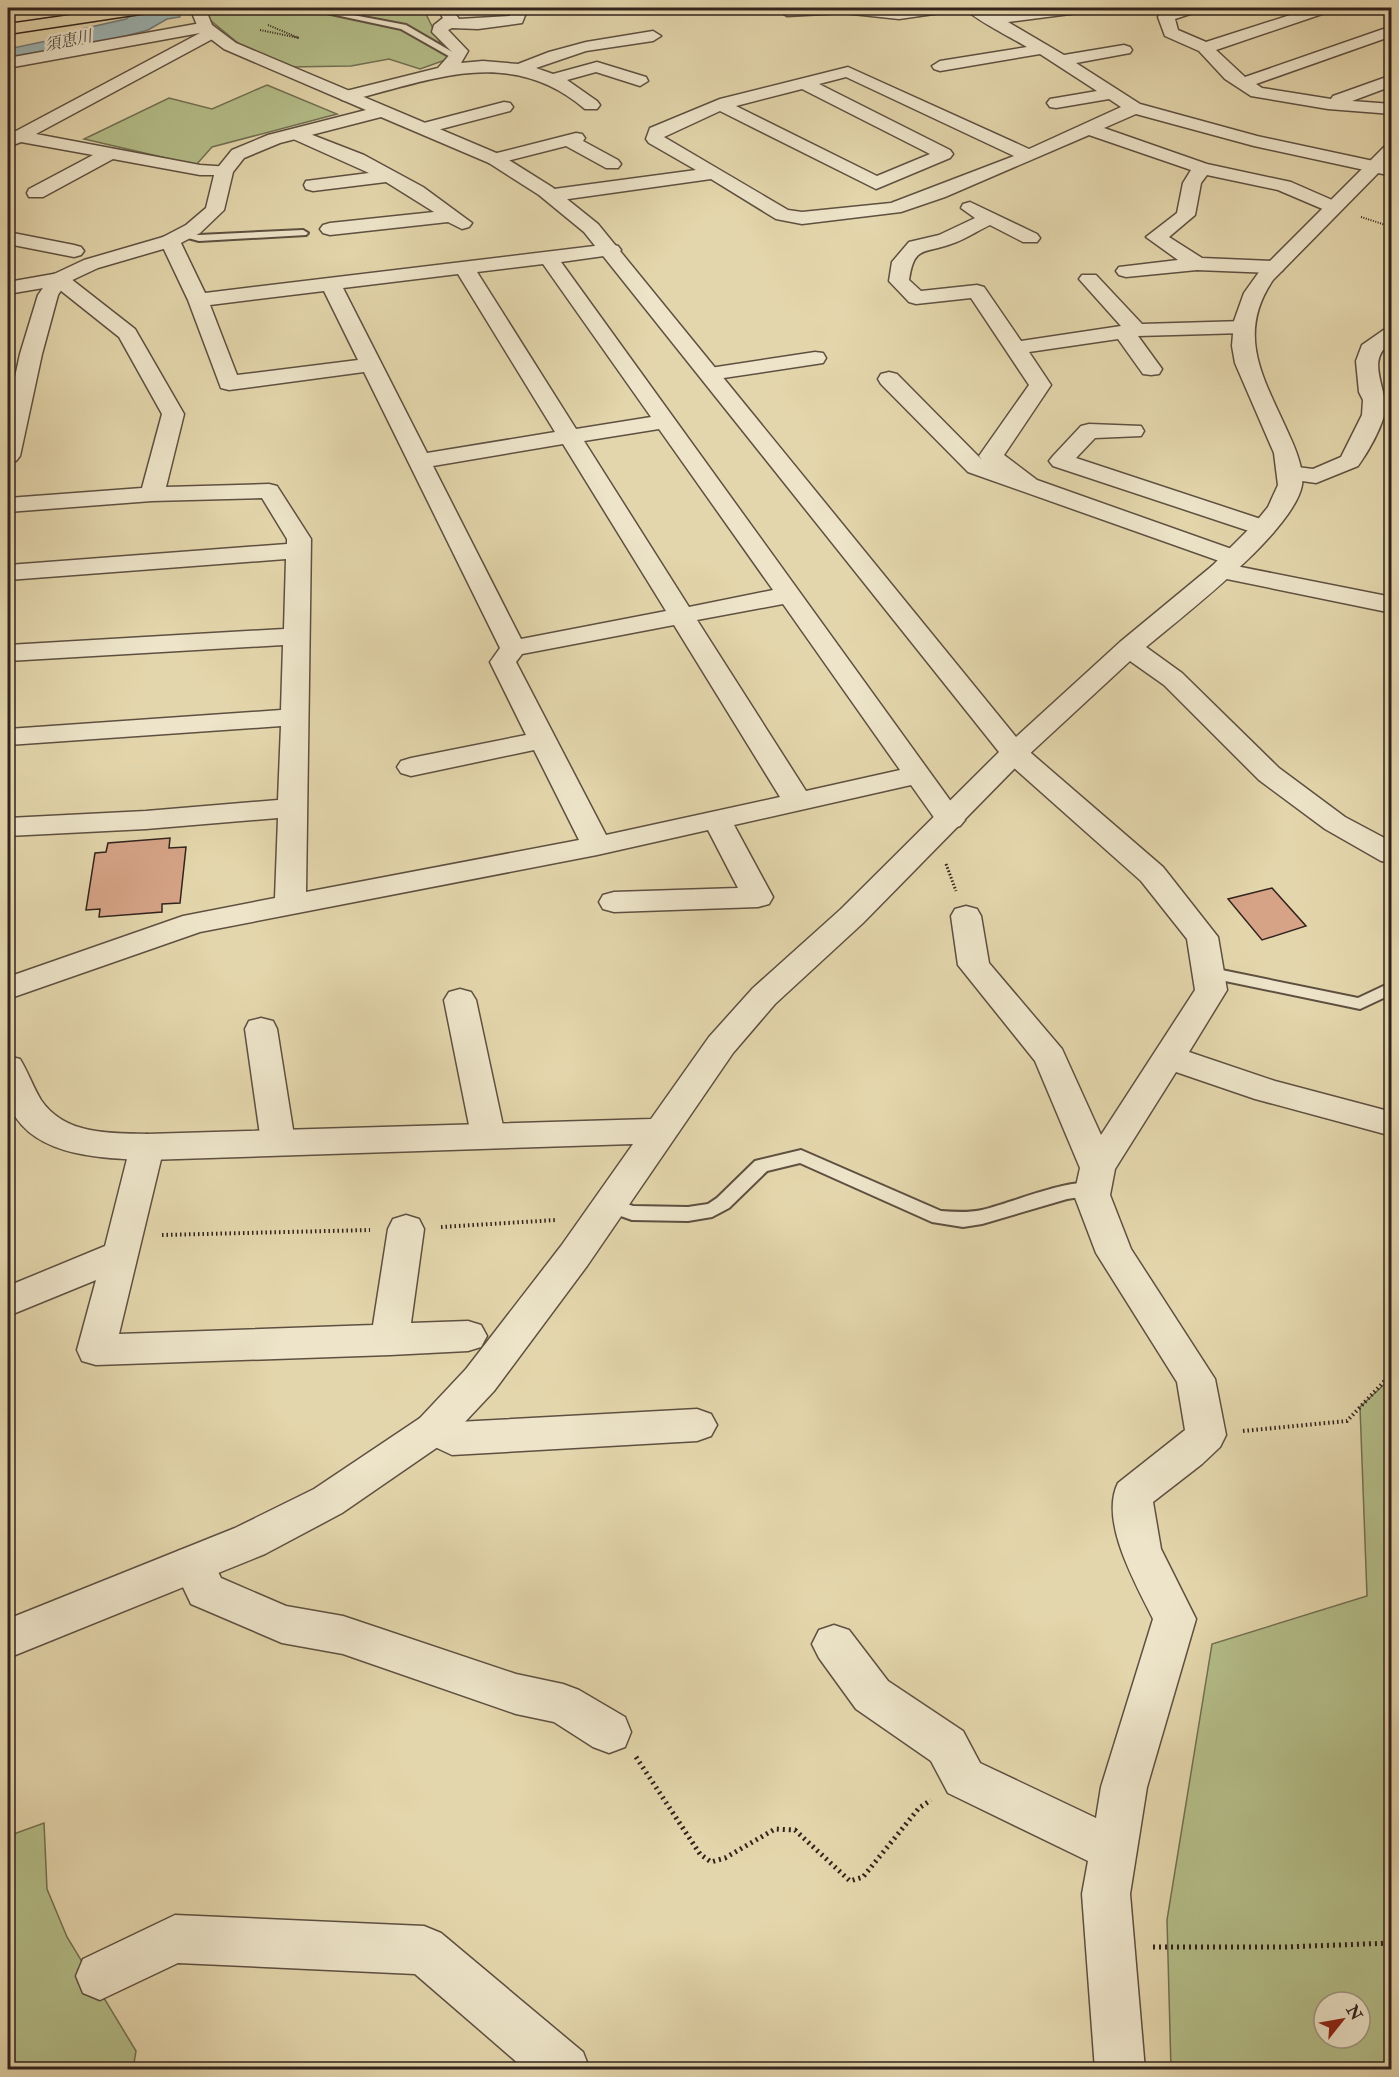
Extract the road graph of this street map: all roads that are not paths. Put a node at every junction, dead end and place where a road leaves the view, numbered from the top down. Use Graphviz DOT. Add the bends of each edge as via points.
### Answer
graph roads {
  1 [pos="147,8"];
  2 [pos="198,8"];
  3 [pos="307,8"];
  4 [pos="520,8"];
  5 [pos="781,8"];
  6 [pos="940,8"];
  7 [pos="972,8"];
  8 [pos="1187,8"];
  9 [pos="1326,8"];
  10 [pos="1076,13"];
  11 [pos="446,15"];
  12 [pos="992,20"];
  13 [pos="8,29"];
  14 [pos="209,30"];
  15 [pos="1392,31"];
  16 [pos="653,36"];
  17 [pos="1205,48"];
  18 [pos="1043,49"];
  19 [pos="1124,50"];
  20 [pos="458,57"];
  21 [pos="1061,60"];
  22 [pos="827,62"];
  23 [pos="8,63"];
  24 [pos="940,66"];
  25 [pos="521,69"];
  26 [pos="444,71"];
  27 [pos="848,72"];
  28 [pos="552,79"];
  29 [pos="1392,80"];
  30 [pos="640,81"];
  31 [pos="804,83"];
  32 [pos="1242,83"];
  33 [pos="1111,94"];
  34 [pos="348,96"];
  35 [pos="1056,103"];
  36 [pos="1328,104"];
  37 [pos="591,105"];
  38 [pos="722,105"];
  39 [pos="504,107"];
  40 [pos="1134,108"];
  41 [pos="1392,109"];
  42 [pos="382,111"];
  43 [pos="426,128"];
  44 [pos="1089,129"];
  45 [pos="297,134"];
  46 [pos="11,137"];
  47 [pos="111,153"];
  48 [pos="1029,156"];
  49 [pos="495,159"];
  50 [pos="1385,162"];
  51 [pos="612,164"];
  52 [pos="1202,168"];
  53 [pos="224,171"];
  54 [pos="714,173"];
  55 [pos="387,176"];
  56 [pos="313,185"];
  57 [pos="36,193"];
  58 [pos="938,193"];
  59 [pos="554,195"];
  60 [pos="1012,205"];
  61 [pos="1332,207"];
  62 [pos="985,216"];
  63 [pos="330,229"];
  64 [pos="303,233"];
  65 [pos="8,238"];
  66 [pos="176,238"];
  67 [pos="1030,238"];
  68 [pos="610,250"];
  69 [pos="74,251"];
  70 [pos="548,257"];
  71 [pos="91,264"];
  72 [pos="1197,264"];
  73 [pos="1275,267"];
  74 [pos="465,268"];
  75 [pos="1126,271"];
  76 [pos="8,276"];
  77 [pos="59,279"];
  78 [pos="1089,279"];
  79 [pos="332,284"];
  80 [pos="8,288"];
  81 [pos="198,300"];
  82 [pos="1244,327"];
  83 [pos="1130,331"];
  84 [pos="1392,333"];
  85 [pos="801,341"];
  86 [pos="1015,348"];
  87 [pos="372,365"];
  88 [pos="1151,369"];
  89 [pos="710,374"];
  90 [pos="889,379"];
  91 [pos="1383,401"];
  92 [pos="665,421"];
  93 [pos="1133,431"];
  94 [pos="570,437"];
  95 [pos="9,442"];
  96 [pos="420,461"];
  97 [pos="1289,473"];
  98 [pos="1029,486"];
  99 [pos="152,494"];
  100 [pos="8,506"];
  101 [pos="1264,528"];
  102 [pos="298,551"];
  103 [pos="1228,564"];
  104 [pos="8,572"];
  105 [pos="789,595"];
  106 [pos="1392,605"];
  107 [pos="682,616"];
  108 [pos="296,636"];
  109 [pos="513,648"];
  110 [pos="1129,648"];
  111 [pos="8,653"];
  112 [pos="294,717"];
  113 [pos="8,737"];
  114 [pos="543,740"];
  115 [pos="1014,753"];
  116 [pos="411,767"];
  117 [pos="918,775"];
  118 [pos="798,802"];
  119 [pos="292,808"];
  120 [pos="717,820"];
  121 [pos="8,827"];
  122 [pos="942,828"];
  123 [pos="597,846"];
  124 [pos="1392,854"];
  125 [pos="614,902"];
  126 [pos="290,906"];
  127 [pos="966,916"];
  128 [pos="1207,972"];
  129 [pos="1392,987"];
  130 [pos="8,988"];
  131 [pos="460,1000"];
  132 [pos="261,1029"];
  133 [pos="1168,1057"];
  134 [pos="8,1067"];
  135 [pos="1392,1124"];
  136 [pos="661,1131"];
  137 [pos="488,1136"];
  138 [pos="278,1142"];
  139 [pos="147,1147"];
  140 [pos="1096,1178"];
  141 [pos="610,1205"];
  142 [pos="406,1229"];
  143 [pos="123,1245"];
  144 [pos="8,1302"];
  145 [pos="468,1336"];
  146 [pos="390,1340"];
  147 [pos="697,1425"];
  148 [pos="434,1429"];
  149 [pos="193,1564"];
  150 [pos="8,1639"];
  151 [pos="834,1644"];
  152 [pos="609,1732"];
  153 [pos="1114,1848"];
  154 [pos="100,1976"];
  155 [pos="565,2070"];
  156 [pos="1120,2070"];
  1 -- 13 [label="main road"];
  2 -- 14 [label="street"];
  3 -- 20 [label="lane" via="404,27"];
  4 -- 11 [label="street" via="516,20 478,24"];
  5 -- 6 [label="street" via="843,8 899,14"];
  7 -- 12 [label="street"];
  8 -- 17 [label="street" via="1167,17 1171,33"];
  9 -- 17 [label="street"];
  10 -- 12 [label="street"];
  11 -- 20 [label="street" via="440,32 460,51"];
  12 -- 18 [label="street"];
  14 -- 23 [label="street"];
  14 -- 34 [label="street" via="249,56"];
  14 -- 46 [label="street"];
  15 -- 32 [label="street"];
  16 -- 25 [label="street" via="607,40 563,51"];
  17 -- 32 [label="street"];
  18 -- 21 [label="street"];
  18 -- 24 [label="street"];
  19 -- 21 [label="street"];
  20 -- 26 [label="street"];
  21 -- 33 [label="street"];
  22 -- 27 [label="street"];
  25 -- 26 [label="street" via="480,66"];
  25 -- 28 [label="street"];
  26 -- 34 [label="street"];
  27 -- 31 [label="street"];
  27 -- 48 [label="street"];
  28 -- 30 [label="street" via="597,67"];
  28 -- 37 [label="street"];
  29 -- 36 [label="street"];
  31 -- 38 [label="street"];
  31 -- 38 [label="street" via="944,154 876,183"];
  32 -- 36 [label="street" via="1257,92"];
  33 -- 35 [label="street"];
  33 -- 40 [label="street"];
  34 -- 42 [label="street"];
  36 -- 41 [label="street"];
  38 -- 54 [label="street" via="656,132 655,139"];
  39 -- 43 [label="street"];
  40 -- 44 [label="street"];
  40 -- 50 [label="street" via="1254,141"];
  42 -- 43 [label="street"];
  42 -- 45 [label="street"];
  43 -- 49 [label="street"];
  44 -- 48 [label="street"];
  44 -- 52 [label="street"];
  45 -- 53 [label="street" via="238,154"];
  45 -- 55 [label="street" via="358,159"];
  46 -- 47 [label="street"];
  47 -- 53 [label="street"];
  47 -- 57 [label="street"];
  48 -- 58 [label="street"];
  49 -- 51 [label="street" via="572,139"];
  49 -- 59 [label="street"];
  50 -- 61 [label="street"];
  52 -- 61 [label="street" via="1284,186"];
  52 -- 72 [label="street" via="1192,183 1186,214 1156,237"];
  53 -- 66 [label="street" via="215,210"];
  54 -- 58 [label="street" via="783,215 802,218 894,208"];
  54 -- 59 [label="street"];
  55 -- 56 [label="street"];
  55 -- 63 [label="street" via="456,219"];
  58 -- 62 [label="street"];
  59 -- 68 [label="street"];
  60 -- 62 [label="street"];
  61 -- 73 [label="street"];
  62 -- 67 [label="street"];
  62 -- 86 [label="street" via="945,240 916,246 902,262 899,281 916,298 977,291"];
  64 -- 66 [label="lane"];
  65 -- 69 [label="street"];
  66 -- 71 [label="street"];
  66 -- 81 [label="street"];
  68 -- 70 [label="street"];
  68 -- 89 [label="street"];
  70 -- 74 [label="street"];
  70 -- 92 [label="street"];
  71 -- 76 [label="street" via="63,265"];
  71 -- 77 [label="street"];
  72 -- 73 [label="street"];
  72 -- 75 [label="street"];
  73 -- 82 [label="street" via="1254,293"];
  74 -- 79 [label="street"];
  74 -- 94 [label="street"];
  77 -- 80 [label="street"];
  77 -- 95 [label="street" via="48,295"];
  77 -- 99 [label="street" via="128,333 173,414"];
  78 -- 83 [label="street"];
  79 -- 81 [label="street"];
  79 -- 87 [label="street"];
  81 -- 87 [label="street" via="229,383"];
  82 -- 83 [label="street"];
  82 -- 97 [label="street" via="1246,363 1286,453"];
  83 -- 86 [label="street"];
  83 -- 88 [label="street"];
  84 -- 91 [label="street" via="1373,345 1368,361 1370,392"];
  85 -- 89 [label="street" via="819,363"];
  86 -- 98 [label="street" via="1040,385 991,456"];
  87 -- 96 [label="street"];
  89 -- 115 [label="street"];
  90 -- 98 [label="street" via="976,467"];
  91 -- 97 [label="street" via="1350,461 1316,476"];
  92 -- 94 [label="street"];
  92 -- 105 [label="street"];
  93 -- 101 [label="street" via="1089,431 1061,461"];
  94 -- 96 [label="street"];
  94 -- 107 [label="street"];
  96 -- 109 [label="street"];
  97 -- 101 [label="street" via="1290,485"];
  98 -- 103 [label="street"];
  99 -- 100 [label="street"];
  99 -- 102 [label="street" via="269,491 299,539"];
  101 -- 103 [label="street"];
  102 -- 104 [label="street"];
  102 -- 108 [label="street"];
  103 -- 106 [label="street"];
  103 -- 110 [label="street"];
  105 -- 107 [label="street"];
  105 -- 117 [label="street"];
  107 -- 109 [label="street"];
  107 -- 118 [label="street"];
  108 -- 111 [label="street"];
  108 -- 112 [label="street"];
  109 -- 114 [label="street" via="503,662"];
  110 -- 115 [label="street"];
  110 -- 124 [label="street" via="1173,678 1269,774 1335,823"];
  112 -- 113 [label="street"];
  112 -- 119 [label="street"];
  114 -- 116 [label="street"];
  114 -- 123 [label="street"];
  115 -- 122 [label="street"];
  115 -- 128 [label="street" via="1152,874 1202,937"];
  117 -- 118 [label="street"];
  117 -- 122 [label="street"];
  118 -- 120 [label="street"];
  119 -- 121 [label="street"];
  119 -- 126 [label="street"];
  120 -- 123 [label="street"];
  120 -- 125 [label="street" via="758,897"];
  122 -- 136 [label="street" via="764,996 721,1046"];
  123 -- 126 [label="street"];
  126 -- 130 [label="street" via="194,923"];
  127 -- 140 [label="street" via="974,965 1050,1057"];
  128 -- 129 [label="lane" via="1360,1004"];
  128 -- 133 [label="street" via="1211,990"];
  131 -- 137 [label="street"];
  132 -- 138 [label="street"];
  133 -- 135 [label="street" via="1267,1091"];
  133 -- 140 [label="street"];
  134 -- 139 [label="street" via="34,1115 56,1134 87,1144"];
  136 -- 137 [label="street"];
  136 -- 141 [label="street"];
  137 -- 138 [label="street"];
  138 -- 139 [label="street"];
  139 -- 143 [label="street"];
  140 -- 141 [label="lane" via="1067,1192 963,1220 938,1217 801,1156 761,1166 712,1210 688,1214 632,1213"];
  140 -- 153 [label="street" via="1092,1195 1114,1253 1196,1379 1206,1434 1132,1495 1140,1550 1175,1619 1124,1787"];
  141 -- 148 [label="street" via="515,1336"];
  142 -- 146 [label="street"];
  143 -- 144 [label="street"];
  143 -- 146 [label="street" via="96,1350"];
  145 -- 146 [label="street"];
  147 -- 148 [label="street" via="452,1439"];
  148 -- 149 [label="street" via="328,1501 250,1541"];
  149 -- 150 [label="street"];
  149 -- 152 [label="street" via="206,1592 282,1624 343,1635 516,1694 563,1704"];
  151 -- 153 [label="street" via="872,1695 947,1746 964,1778"];
  153 -- 156 [label="street" via="1106,1894"];
  154 -- 155 [label="street" via="175,1940 423,1950"];
}
